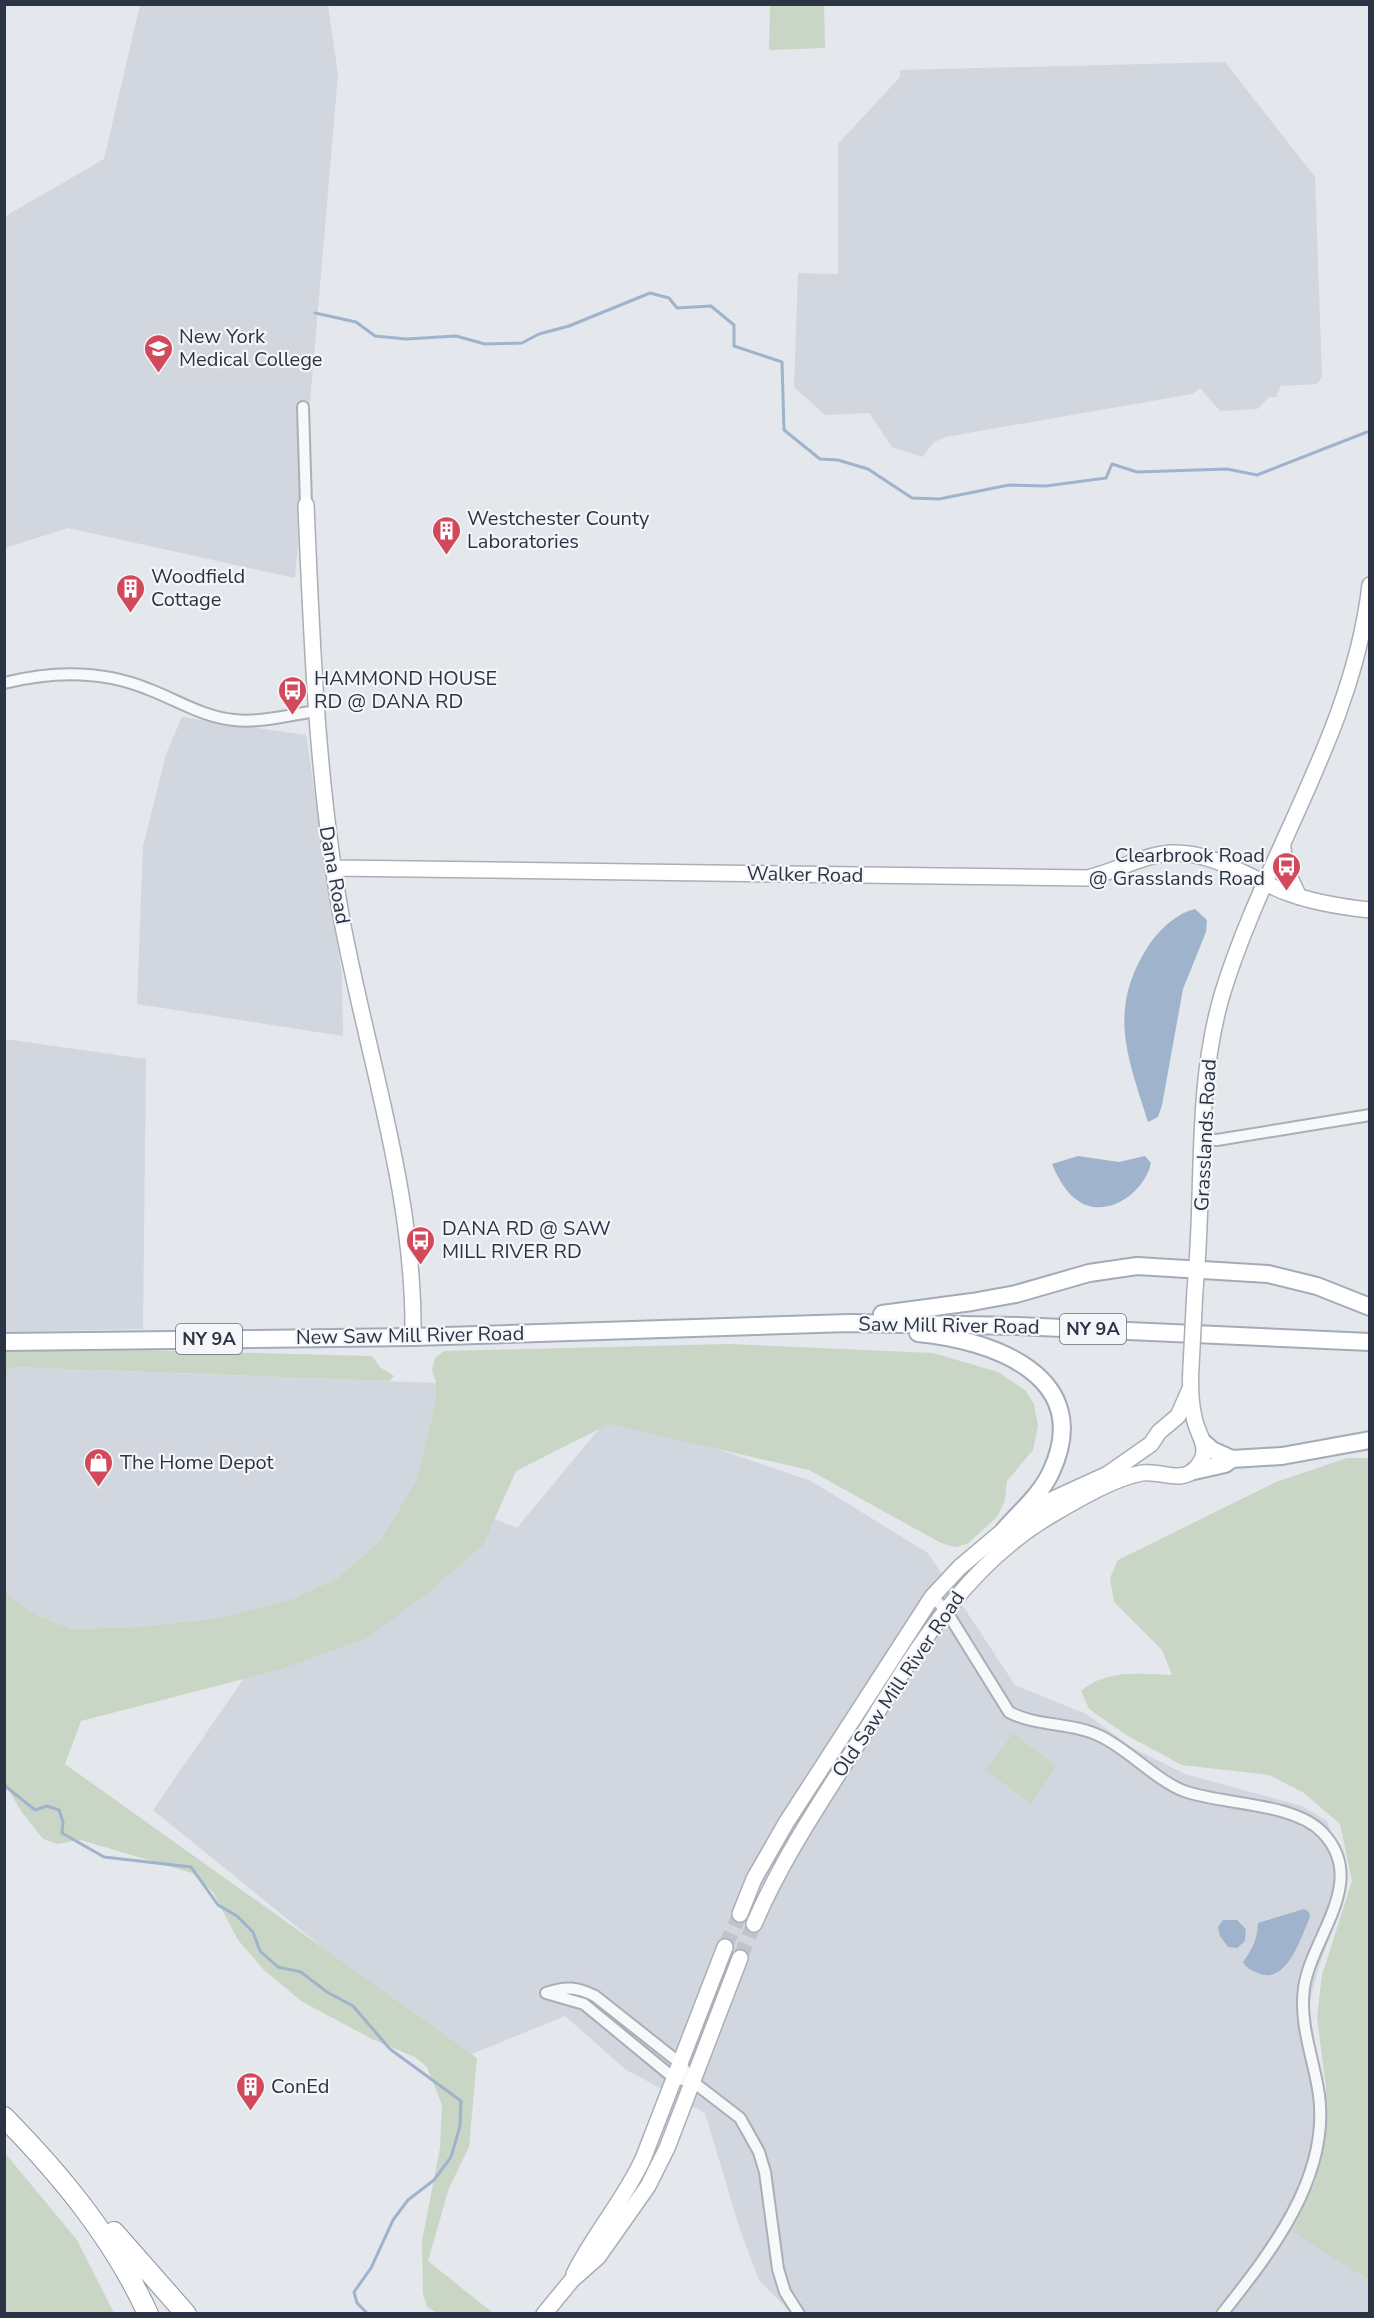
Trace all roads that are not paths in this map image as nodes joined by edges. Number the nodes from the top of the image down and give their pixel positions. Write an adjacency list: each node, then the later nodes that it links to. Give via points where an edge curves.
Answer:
1 (303, 406): 2 (street, Dana Road)
2 (306, 505): 5 (street, Dana Road)
3 (1370, 585): 6 (street, Grasslands Road, via 1358,651 1342,704)
4 (4, 683): 5 (street, via 59,674 98,676 146,688 196,710 236,720)
5 (316, 711): 7 (street, Dana Road, via 324,807)
6 (1283, 845): 8 (street, Grasslands Road); 9 (street, via 1285,867)
7 (335, 868): 8 (street, Walker Road, via 1087,878 1171,853 1213,860); 16 (street, Dana Road, via 343,925 405,1223)
8 (1264, 883): 9 (street, Walker Road); 12 (street, Grasslands Road, via 1213,1027 1203,1095)
9 (1299, 897): 10 (street, Walker Road)
10 (1370, 910)
11 (1370, 1115): 12 (street, via 1217,1140)
12 (1202, 1139): 13 (street, Grasslands Road)
13 (1197, 1270): 14 (main road, via 1268,1274); 15 (main road, via 1113,1268 972,1302); 19 (street, Grasslands Road, bridge)
14 (1370, 1306)
15 (816, 1323): 16 (main road, New Saw Mill River Road / NY 9A); 18 (main road, Saw Mill River Road / NY 9A, via 1006,1325); 27 (main road, via 974,1342 1018,1361 1037,1375 1060,1410 1058,1452 1051,1473 1037,1494)
16 (413, 1337): 17 (main road, New Saw Mill River Road / NY 9A)
17 (4, 1342)
18 (1370, 1342)
19 (1190, 1390): 20 (street, Old Saw Mill River Road, via 1178,1416); 21 (street)
20 (1169, 1425): 21 (street, via 1180,1424); 23 (street, Old Saw Mill River Road)
21 (1201, 1436): 24 (main road, via 1212,1450); 25 (street, via 1203,1458)
22 (1370, 1440): 24 (main road, via 1293,1454)
23 (1151, 1444): 26 (street, via 1151,1458); 27 (street, Old Saw Mill River Road, via 1108,1474 1051,1500)
24 (1232, 1459): 25 (main road)
25 (1194, 1471): 26 (street, Old Saw Mill River Road, via 1181,1477)
26 (1161, 1473): 29 (street, Old Saw Mill River Road, via 1127,1477 1046,1518 994,1558)
27 (1005, 1529): 28 (street, Old Saw Mill River Road)
28 (932, 1597): 29 (street); 30 (street, Old Saw Mill River Road, via 786,1823 754,1879)
29 (945, 1609): 31 (street, Old Saw Mill River Road, via 802,1828); 46 (street, via 1008,1713 1097,1735 1181,1790 1294,1816 1321,1831 1340,1864 1336,1906 1313,1958 1302,2005 1319,2096 1316,2154 1306,2186 1286,2223)
30 (740, 1914)
31 (754, 1924)
32 (725, 1947): 34 (street)
33 (740, 1958): 36 (street)
34 (681, 2064): 35 (street); 35 (street, via 595,1996 579,1988 563,1987 546,1994 584,2004); 36 (street)
35 (675, 2079): 36 (street); 40 (street, via 630,2186 586,2249)
36 (692, 2081): 40 (street, via 667,2148 643,2194 598,2257); 45 (street, via 740,2118 759,2152 778,2269 785,2292)
37 (4, 2116): 39 (highway)
38 (4, 2133): 41 (highway, via 85,2229)
39 (28, 2140): 42 (highway, via 93,2220); 43 (highway, via 75,2185)
40 (572, 2280): 44 (street)
41 (135, 2313)
42 (148, 2313)
43 (186, 2313)
44 (544, 2313)
45 (799, 2313)
46 (1222, 2313)

